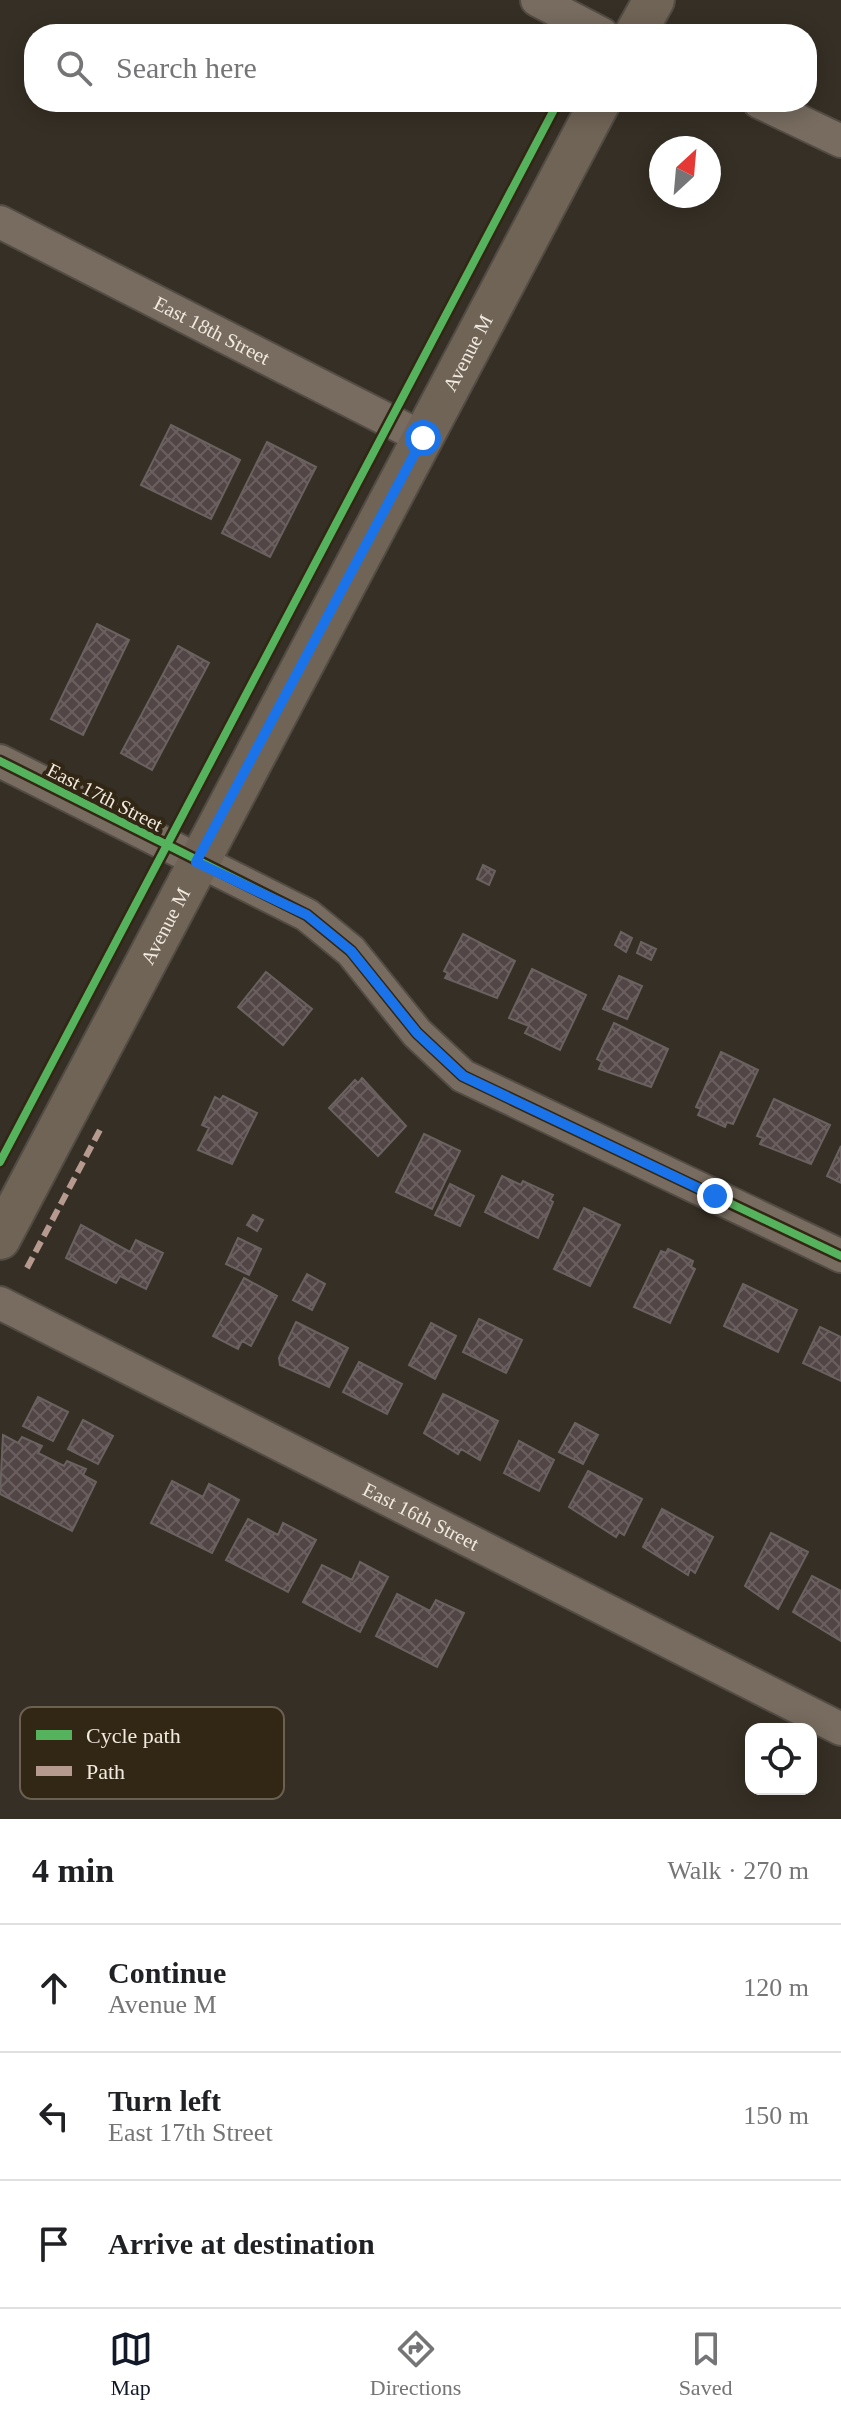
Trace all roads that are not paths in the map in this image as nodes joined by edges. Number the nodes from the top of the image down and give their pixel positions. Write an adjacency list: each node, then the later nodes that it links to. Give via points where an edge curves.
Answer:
1 (537, 0): 3 (street)
2 (654, 0): 4 (main road)
3 (583, 24)
4 (641, 24)
5 (595, 112): 9 (main road, Avenue M)
6 (780, 112): 7 (street)
7 (841, 141)
8 (0, 222): 9 (street, East 18th Street)
9 (423, 438): 11 (main road, Avenue M)
10 (0, 761): 11 (street, East 17th Street)
11 (196, 862): 12 (main road, Avenue M); 13 (street, East 17th Street, via 307,915 351,951 417,1033 463,1076)
12 (0, 1239)
13 (841, 1256)
14 (0, 1303): 15 (street, East 16th Street)
15 (841, 1729)

